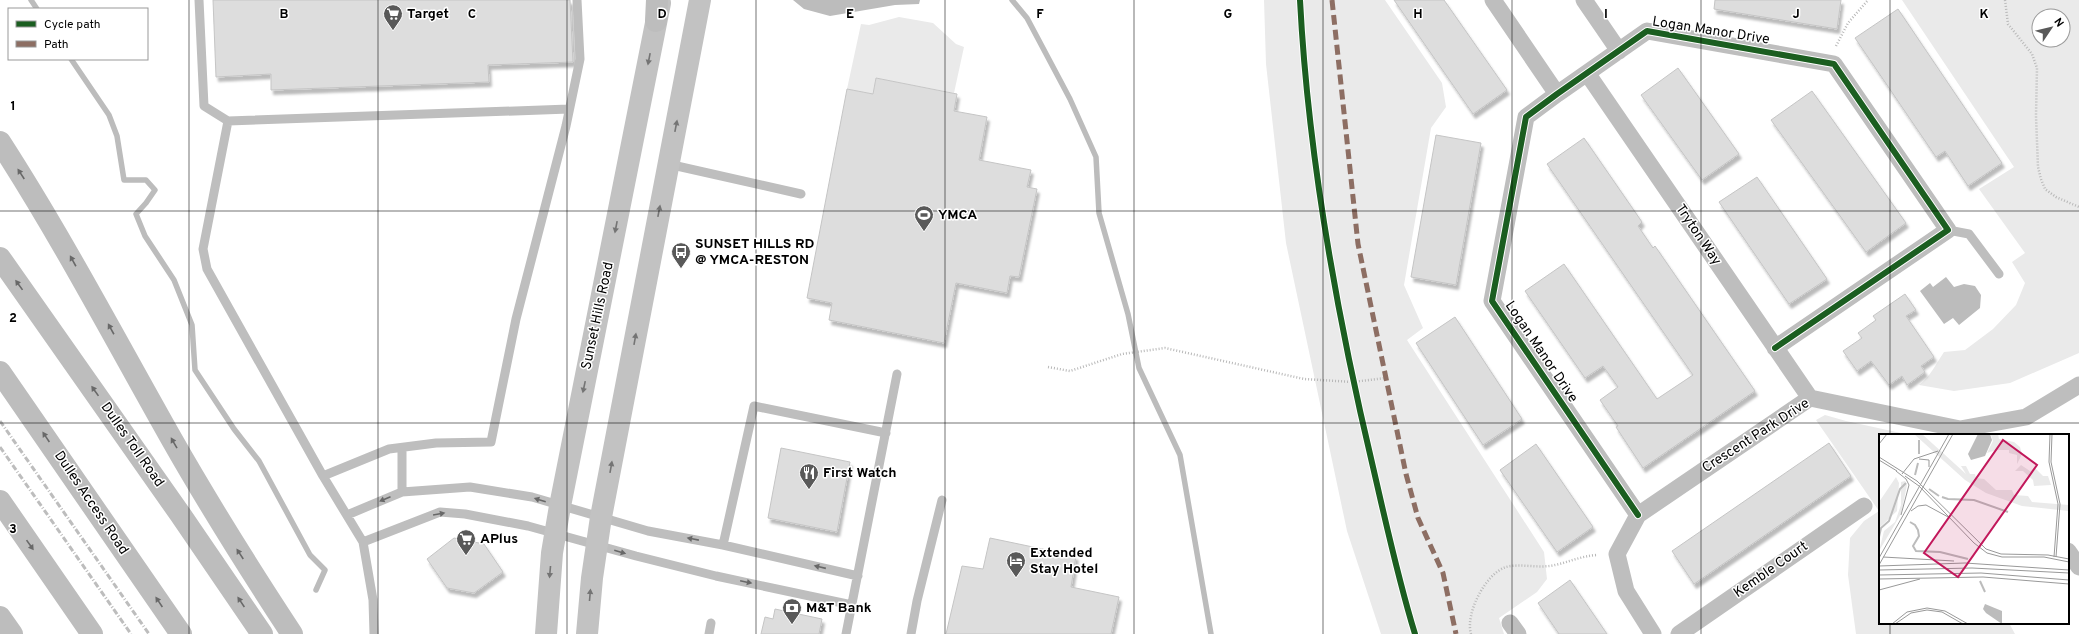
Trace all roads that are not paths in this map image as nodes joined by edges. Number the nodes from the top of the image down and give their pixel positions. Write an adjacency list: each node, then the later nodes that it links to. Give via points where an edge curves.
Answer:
1 (199, 0): 12 (lane, via 204,106)
2 (577, 0): 11 (lane, via 580,59)
3 (661, 0): 7 (main road, Sunset Hills Road)
4 (700, 0): 14 (main road, one-way to 4)
5 (1493, 0): 10 (street)
6 (1584, 0): 8 (street)
7 (656, 11): 31 (main road, Sunset Hills Road, one-way to 31)
8 (1619, 51): 9 (street, Logan Manor Drive); 16 (street, Logan Manor Drive, via 1647,31 1834,64)
9 (1587, 73): 10 (street, Logan Manor Drive); 19 (street, Tryton Way)
10 (1557, 94): 34 (street, Logan Manor Drive, via 1526,118 1492,301)
11 (569, 109): 12 (lane); 26 (lane, via 516,319 491,442 436,443)
12 (228, 121): 27 (lane, via 202,248 207,269)
13 (0, 142): 50 (highway, one-way to 13, via 210,506 69,254)
14 (668, 164): 15 (lane); 35 (main road, one-way to 14)
15 (801, 194)
16 (1948, 230): 18 (lane, via 1969,234); 19 (street)
17 (0, 258): 49 (highway, Dulles Toll Road, one-way to 17, via 168,495)
18 (1999, 274)
19 (1775, 348): 23 (street, Tryton Way)
20 (0, 372): 48 (highway, Dulles Access Road, one-way to 20)
21 (897, 374): 25 (lane)
22 (2079, 385): 24 (street, Crescent Park Drive, via 2026,417)
23 (1810, 398): 24 (street, Crescent Park Drive); 34 (street, Crescent Park Drive)
24 (1960, 432)
25 (886, 433): 39 (lane, via 754,406); 42 (lane)
26 (402, 448): 27 (lane, via 390,450); 28 (lane)
27 (324, 476): 33 (lane)
28 (402, 492): 31 (lane, one-way to 28, via 532,497 470,487); 33 (lane, one-way to 33)
29 (942, 500): 56 (lane)
30 (0, 501): 47 (highway, one-way to 47)
31 (560, 506): 35 (lane); 36 (main road, Sunset Hills Road)
32 (1864, 506): 58 (street, Kemble Court)
33 (347, 515): 37 (lane)
34 (1638, 515): 57 (street, Crescent Park Drive, via 1618,554 1626,591)
35 (601, 517): 38 (main road); 39 (lane, one-way to 35, via 648,531)
36 (555, 533): 37 (lane, one-way to 36, via 440,512 479,517); 38 (lane); 52 (main road, Sunset Hills Road, one-way to 52)
37 (363, 542): 51 (lane, via 373,600)
38 (597, 545): 43 (lane, one-way to 43, via 708,574); 53 (main road, one-way to 38)
39 (723, 545): 42 (lane, one-way to 39)
40 (2069, 552): 41 (street)
41 (2079, 567)
42 (858, 576): 43 (lane)
43 (852, 605): 55 (lane)
44 (0, 617): 46 (highway)
45 (711, 622): 54 (lane)
46 (12, 634)
47 (92, 634)
48 (181, 634)
49 (262, 634)
50 (292, 634)
51 (374, 634)
52 (546, 634)
53 (587, 634)
54 (709, 634)
55 (846, 634)
56 (911, 634)
57 (1653, 634)
58 (1679, 634)

